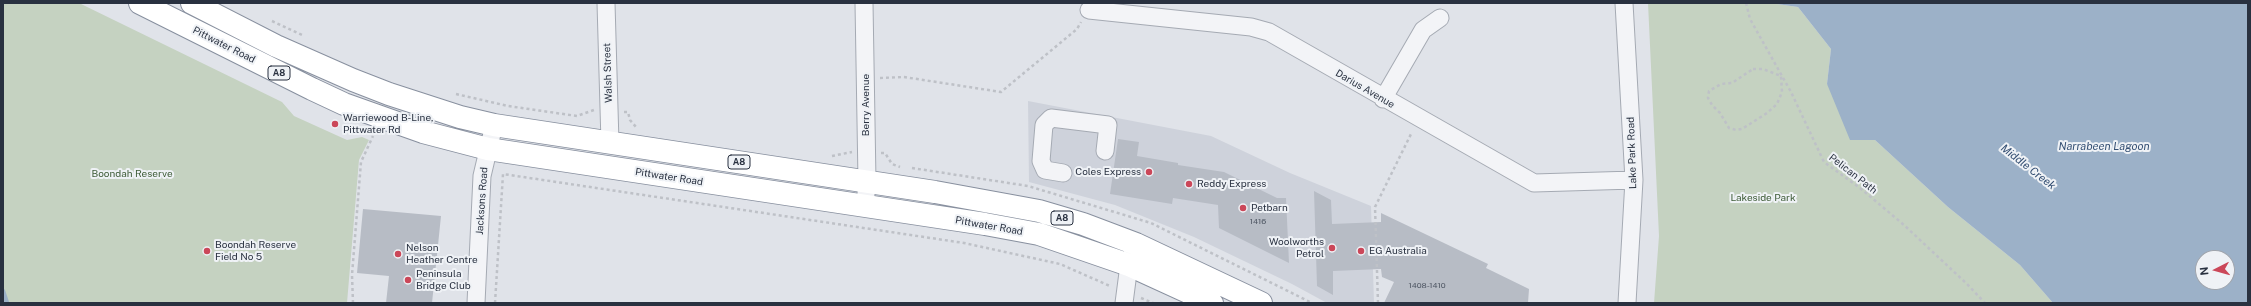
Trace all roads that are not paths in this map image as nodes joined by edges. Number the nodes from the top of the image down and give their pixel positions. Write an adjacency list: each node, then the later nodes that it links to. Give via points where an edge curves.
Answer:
1 (140, 3): 11 (highway, Pittwater Road / A8, via 344,104 423,132)
2 (192, 3): 9 (highway, A8, via 276,46 353,80 453,115)
3 (606, 3): 10 (street, Walsh Street)
4 (864, 3): 15 (street, Berry Avenue)
5 (1624, 3): 14 (street, Lake Park Road)
6 (1089, 10): 8 (street, Darius Avenue, via 1251,27 1269,32)
7 (1440, 18): 8 (street, via 1423,30)
8 (1383, 99): 14 (street, Darius Avenue, via 1534,183)
9 (494, 125): 10 (highway, A8); 11 (street, Jacksons Road)
10 (610, 143): 15 (highway, A8)
11 (488, 149): 16 (highway, Pittwater Road / A8); 20 (street, Jacksons Road, via 482,176)
12 (1105, 151): 13 (street, via 1108,125 1051,118 1044,125 1041,161 1045,170)
13 (1063, 173)
14 (1634, 180): 23 (street, Lake Park Road)
15 (867, 181): 16 (street, Berry Avenue); 17 (highway, A8, via 1039,211)
16 (865, 207): 18 (highway, Pittwater Road / A8, via 1039,234)
17 (1136, 244): 18 (street); 22 (highway, A8)
18 (1128, 264): 19 (street); 21 (highway, Pittwater Road / A8)
19 (1124, 297)
20 (476, 303)
21 (1212, 303)
22 (1261, 303)
23 (1627, 303)

